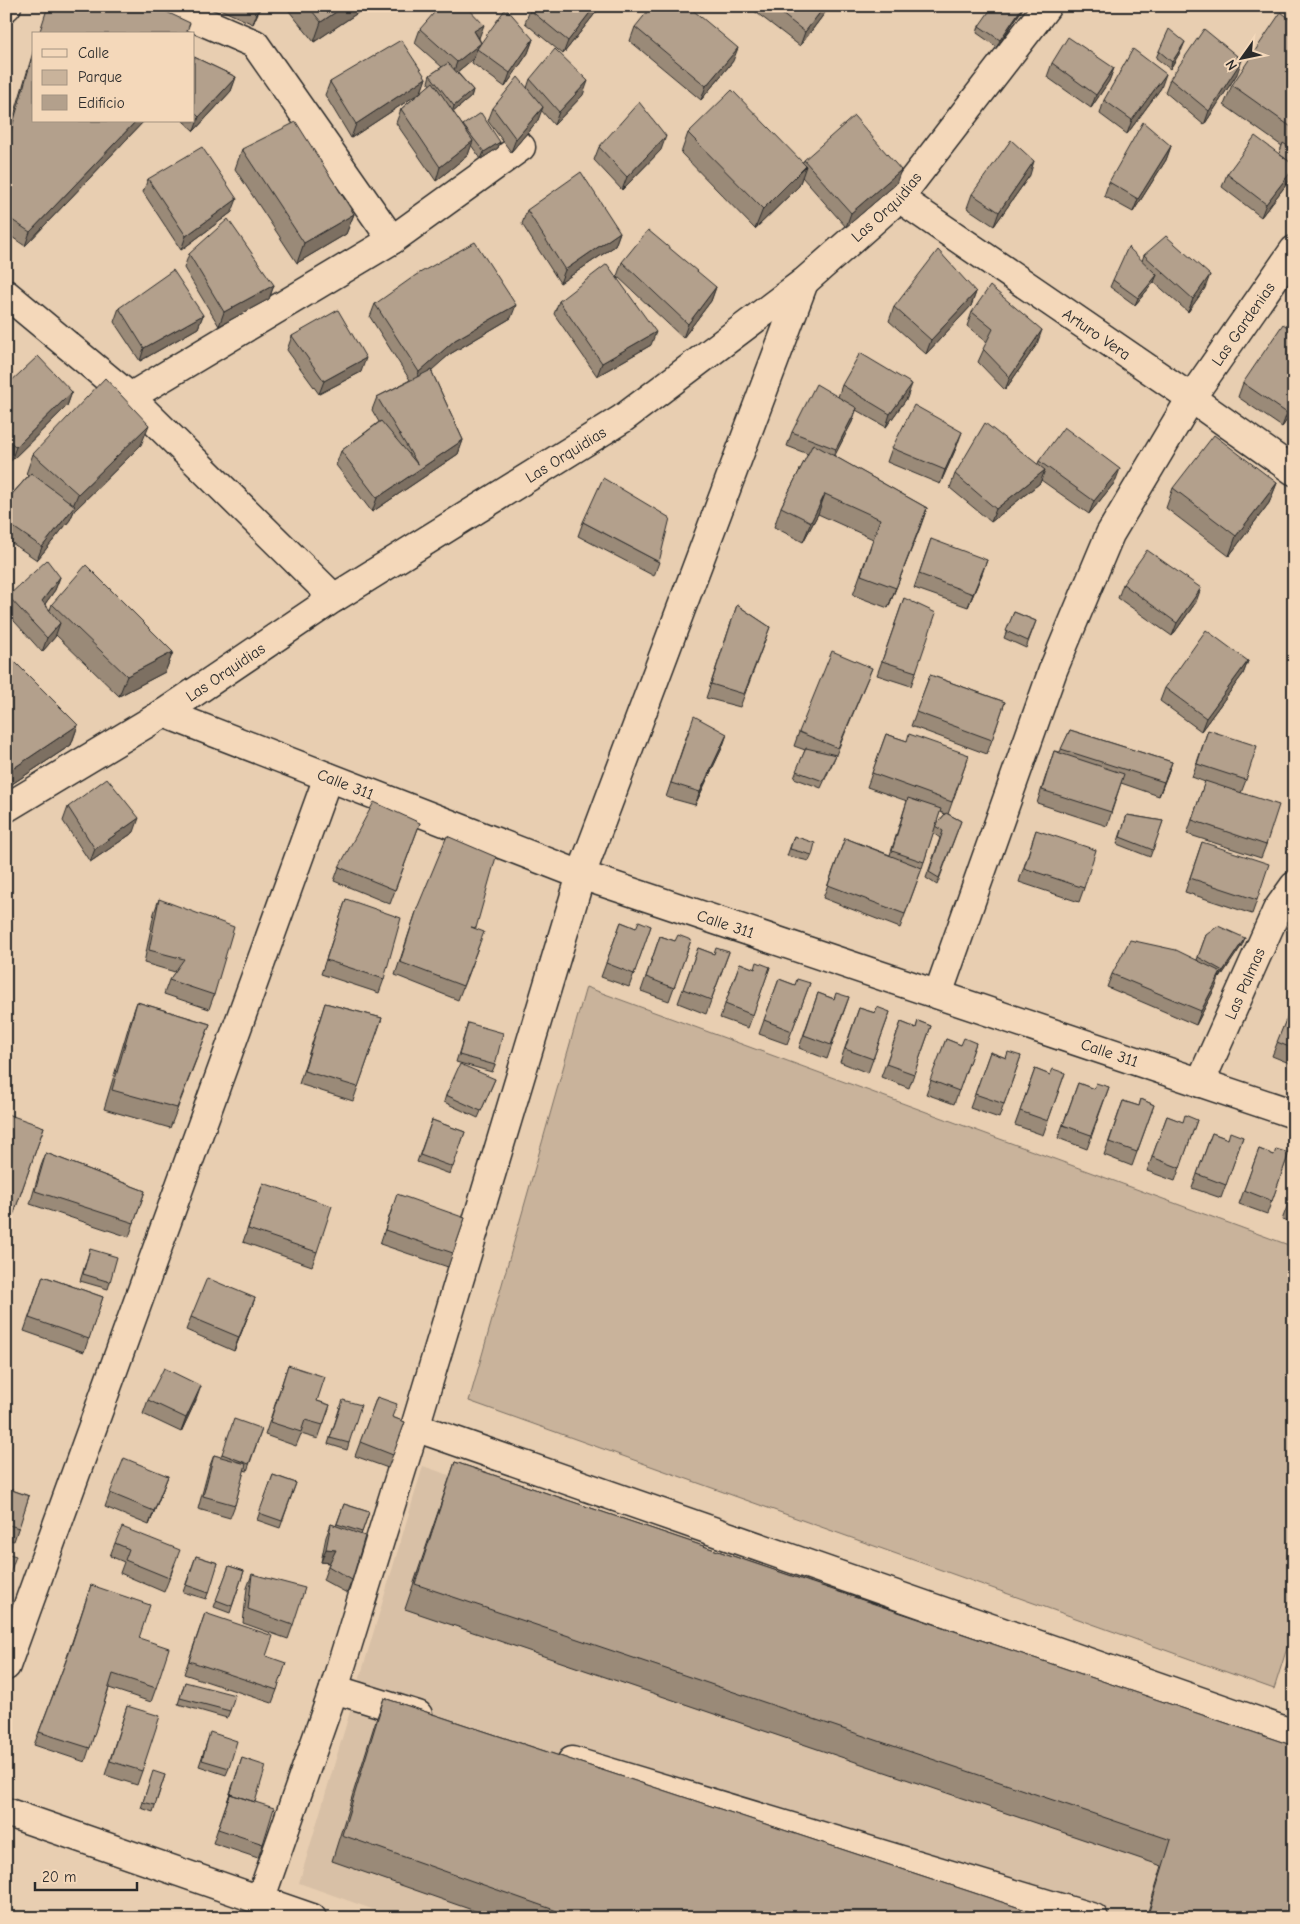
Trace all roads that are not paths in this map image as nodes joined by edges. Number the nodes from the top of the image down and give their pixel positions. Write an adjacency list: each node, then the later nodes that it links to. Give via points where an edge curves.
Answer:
1 (167, 6): 5 (street, via 255,44)
2 (1047, 6): 4 (street, Las Orquidias)
3 (521, 147): 5 (street)
4 (899, 198): 7 (street, Las Orquidias); 10 (street, Arturo Vera)
5 (392, 240): 9 (street)
6 (1294, 250): 10 (street, Las Gardenias)
7 (804, 282): 12 (street, Las Orquidias, via 622,420); 16 (street)
8 (6, 294): 9 (street)
9 (130, 397): 12 (street)
10 (1191, 398): 11 (street, Arturo Vera); 18 (street, Las Gardenias, via 1106,543 1053,670)
11 (1294, 471)
12 (334, 598): 13 (street, Las Orquidias)
13 (164, 713): 14 (street, Calle 311); 15 (street, Las Orquidias)
14 (328, 778): 16 (street, Calle 311); 22 (street)
15 (6, 808)
16 (581, 875): 18 (street, Calle 311); 21 (street)
17 (1294, 886): 19 (street, Las Palmas, via 1277,910)
18 (938, 994): 19 (street, Calle 311)
19 (1200, 1084): 20 (street, Calle 311)
20 (1294, 1114)
21 (415, 1427): 23 (street); 25 (street)
22 (6, 1666)
23 (334, 1689): 24 (street); 28 (street)
24 (438, 1721)
25 (1294, 1734)
26 (552, 1755): 30 (street)
27 (6, 1812): 28 (street)
28 (260, 1900): 29 (street)
29 (312, 1918)
30 (1094, 1918)

